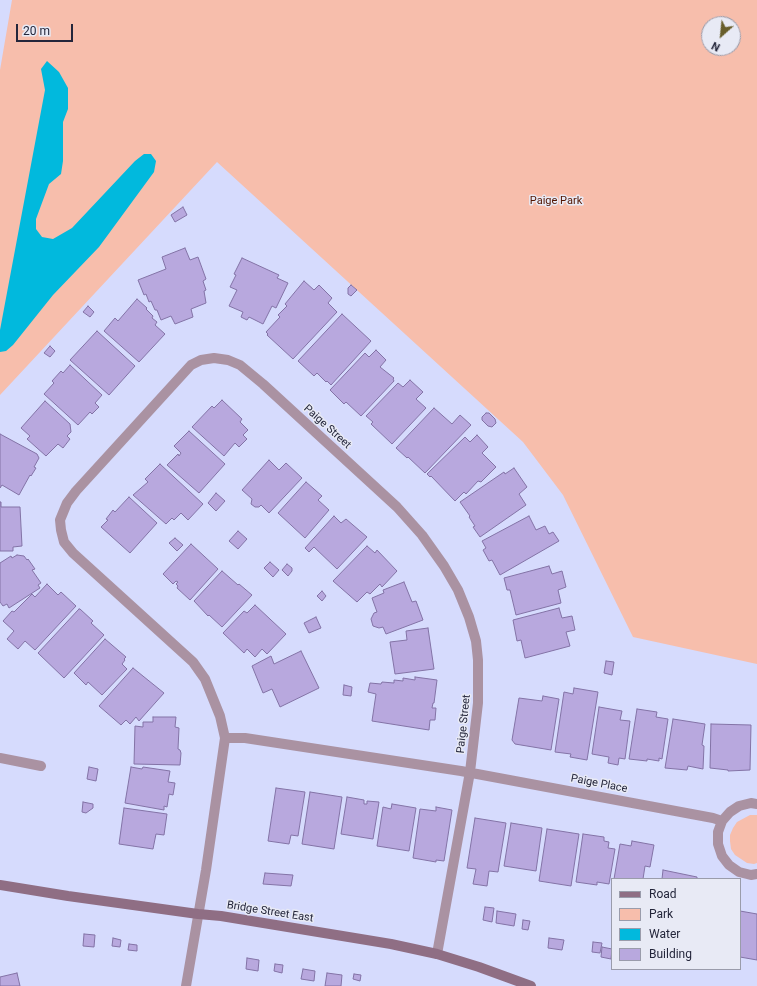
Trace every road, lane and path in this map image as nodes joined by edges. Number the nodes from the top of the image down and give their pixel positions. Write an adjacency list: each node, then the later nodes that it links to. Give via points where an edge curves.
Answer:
1 (225, 738): 4 (street, via 245,738); 4 (street, Paige Street, via 213,697 193,662 73,553 64,542 60,520 76,490 179,377 191,365 214,358 240,365 263,384 397,507 422,535 444,566 458,590 476,641 478,703); 9 (street, Paige Street)
2 (0, 758): 3 (street)
3 (41, 766)
4 (470, 772): 6 (street, Paige Place); 10 (street, Paige Street)
5 (757, 804): 6 (street, via 739,806)
6 (722, 821): 7 (street, via 718,832 722,856 739,872)
7 (757, 874)
8 (0, 885): 9 (main road, Bridge Street East)
9 (198, 914): 10 (main road, Bridge Street East, via 390,944); 11 (street, Paige Street)
10 (437, 954): 12 (main road, Bridge Street East)
11 (186, 986)
12 (530, 986)

